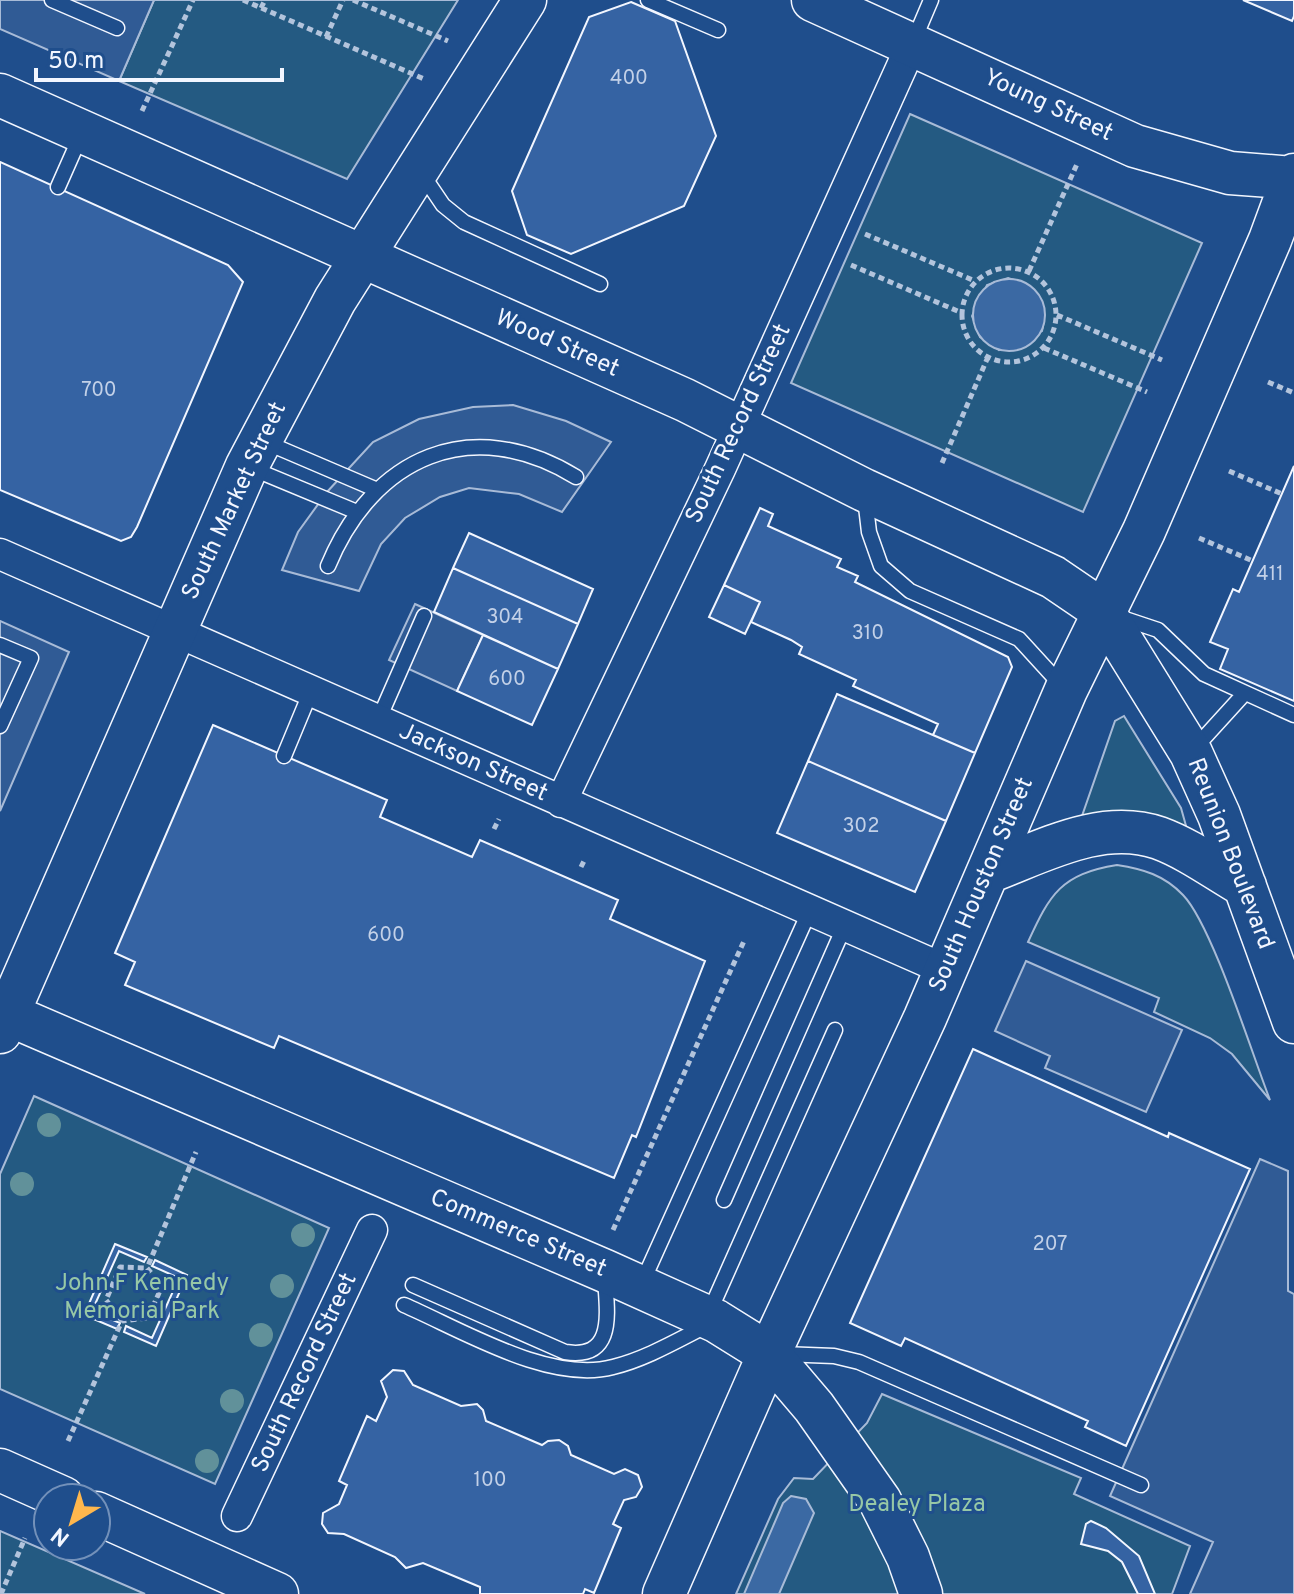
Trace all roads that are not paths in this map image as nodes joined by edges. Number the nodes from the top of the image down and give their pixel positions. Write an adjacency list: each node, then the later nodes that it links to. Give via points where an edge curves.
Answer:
1 (52, 0): 6 (lane)
2 (525, 0): 11 (main road, South Market Street)
3 (648, 0): 7 (lane)
4 (813, 0): 8 (main road, Young Street)
5 (931, 0): 8 (lane)
6 (117, 28)
7 (718, 30)
8 (912, 44): 12 (main road, Young Street, via 1135,146 1230,173); 16 (street, South Record Street)
9 (0, 95): 10 (main road, Wood Street)
10 (82, 131): 13 (lane); 14 (main road, Wood Street)
11 (418, 168): 14 (main road, South Market Street); 15 (lane, via 454,216)
12 (1294, 177): 24 (main road, South Houston Street, via 1157,503)
13 (58, 187)
14 (362, 257): 16 (main road, Wood Street); 17 (main road, South Market Street)
15 (600, 284)
16 (737, 427): 20 (main road, Wood Street); 36 (street, South Record Street)
17 (254, 453): 19 (lane); 21 (lane); 26 (main road, South Market Street)
18 (576, 477): 19 (lane, via 524,452 465,448 400,471)
19 (375, 489): 21 (lane)
20 (864, 490): 24 (main road, Wood Street, via 1053,577); 28 (lane, via 869,532 881,566 910,591 1019,639)
21 (357, 512): 23 (lane)
22 (0, 554): 26 (street, Jackson Street)
23 (328, 566)
24 (1103, 611): 28 (main road, South Houston Street); 30 (lane, via 1158,630 1204,674); 34 (main road, Reunion Boulevard)
25 (424, 616): 32 (lane)
26 (174, 631): 29 (street, Jackson Street); 42 (main road, South Market Street)
27 (0, 645): 33 (lane, via 31,658)
28 (1066, 690): 37 (main road, South Houston Street)
29 (311, 691): 32 (street, Jackson Street); 35 (lane)
30 (1244, 694): 31 (lane); 34 (lane)
31 (1294, 715)
32 (378, 721): 36 (street, Jackson Street)
33 (0, 726)
34 (1191, 753): 38 (main road, Reunion Boulevard)
35 (284, 756)
36 (561, 802): 39 (street, Jackson Street)
37 (988, 872): 38 (main road, via 1085,836 1119,830 1161,839); 41 (main road, South Houston Street)
38 (1245, 886): 43 (main road, Reunion Boulevard)
39 (810, 910): 40 (street, Jackson Street); 47 (lane)
40 (845, 925): 41 (street, Jackson Street); 45 (lane)
41 (946, 970): 51 (main road, South Houston Street)
42 (3, 1019): 47 (main road, Commerce Street)
43 (1294, 1022)
44 (835, 1030): 50 (lane)
45 (724, 1200)
46 (372, 1230): 55 (street, South Record Street)
47 (623, 1279): 48 (lane, via 605,1331 592,1351 579,1354); 50 (main road, Commerce Street)
48 (413, 1285)
49 (404, 1305): 50 (lane, via 526,1357 583,1372 652,1353)
50 (711, 1319): 51 (main road, Commerce Street)
51 (769, 1354): 54 (lane, via 859,1362); 58 (main road, South Houston Street); 59 (main road, Commerce Street, via 880,1501)
52 (0, 1470): 53 (main road)
53 (32, 1484)
54 (1141, 1485)
55 (237, 1516)
56 (112, 1520): 57 (main road)
57 (277, 1594)
58 (664, 1594)
59 (921, 1594)

